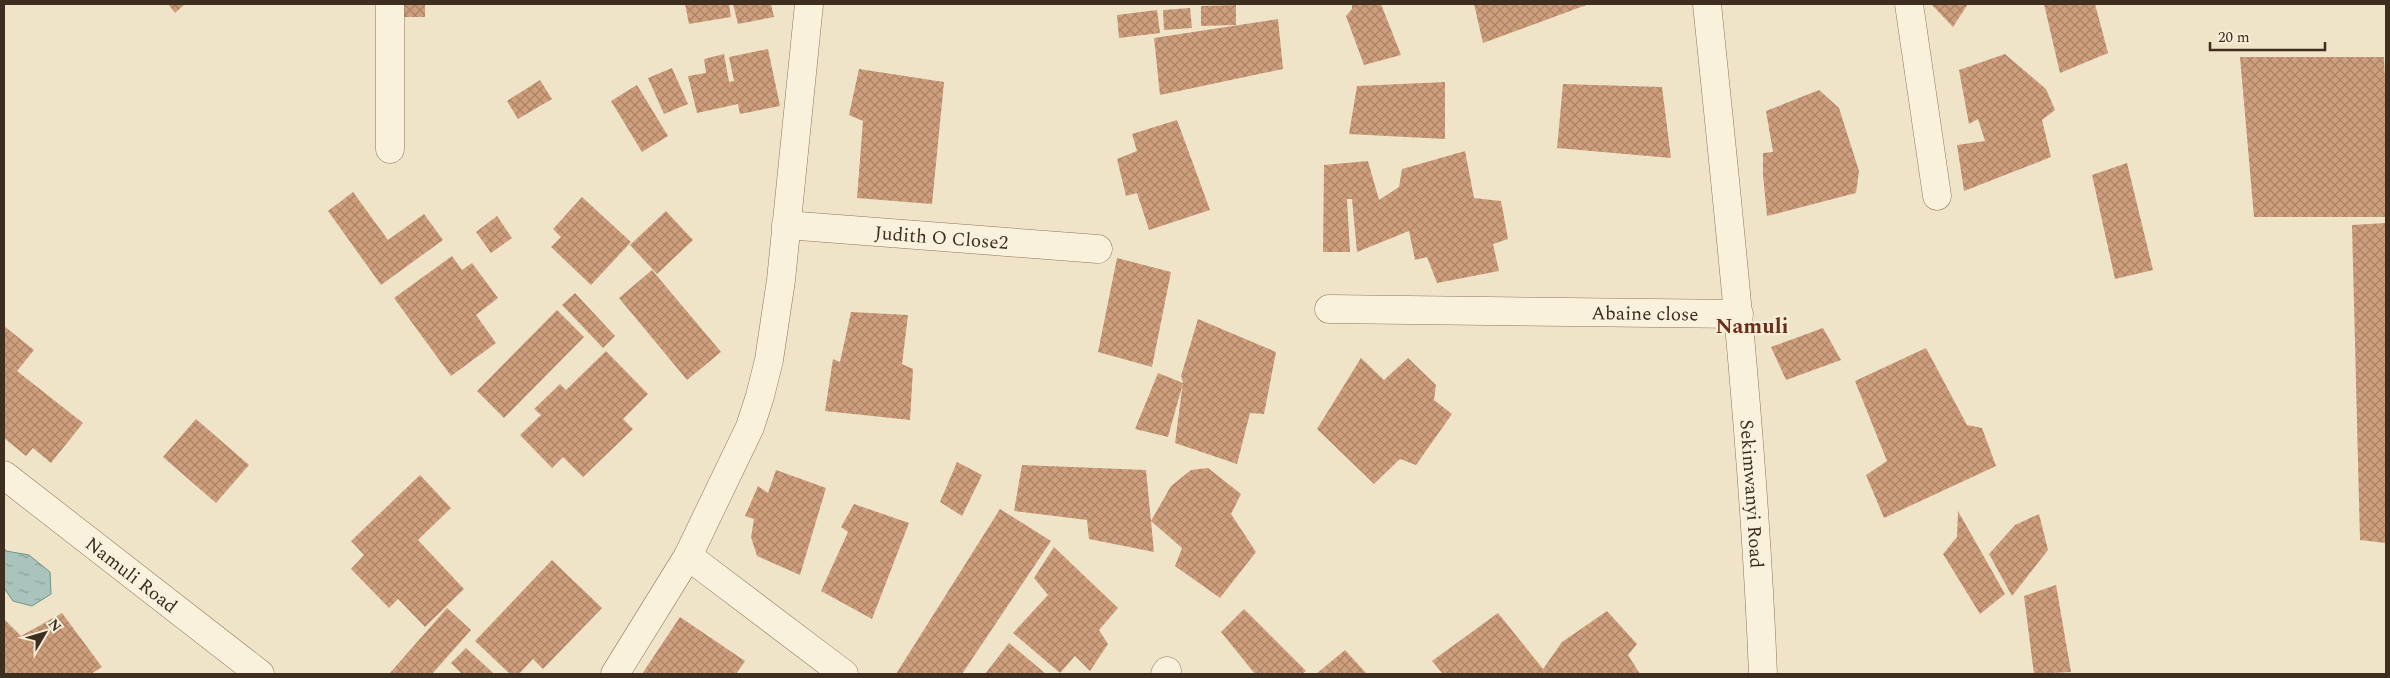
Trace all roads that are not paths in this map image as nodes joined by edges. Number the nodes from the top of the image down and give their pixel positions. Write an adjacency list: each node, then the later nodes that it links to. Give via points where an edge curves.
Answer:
1 (390, 4): 5 (street)
2 (809, 4): 7 (street)
3 (1707, 4): 10 (street)
4 (1910, 4): 6 (street)
5 (390, 149)
6 (1936, 196)
7 (786, 225): 8 (street, Judith O Close2); 12 (street, via 775,322 760,396 750,427)
8 (1098, 249)
9 (1329, 309): 10 (street, Abaine close)
10 (1739, 314): 16 (street, Sekimwanyi Road)
11 (4, 475): 13 (street, Namuli Road)
12 (688, 556): 14 (street); 15 (street)
13 (260, 674)
14 (615, 674)
15 (844, 674)
16 (1763, 674)

